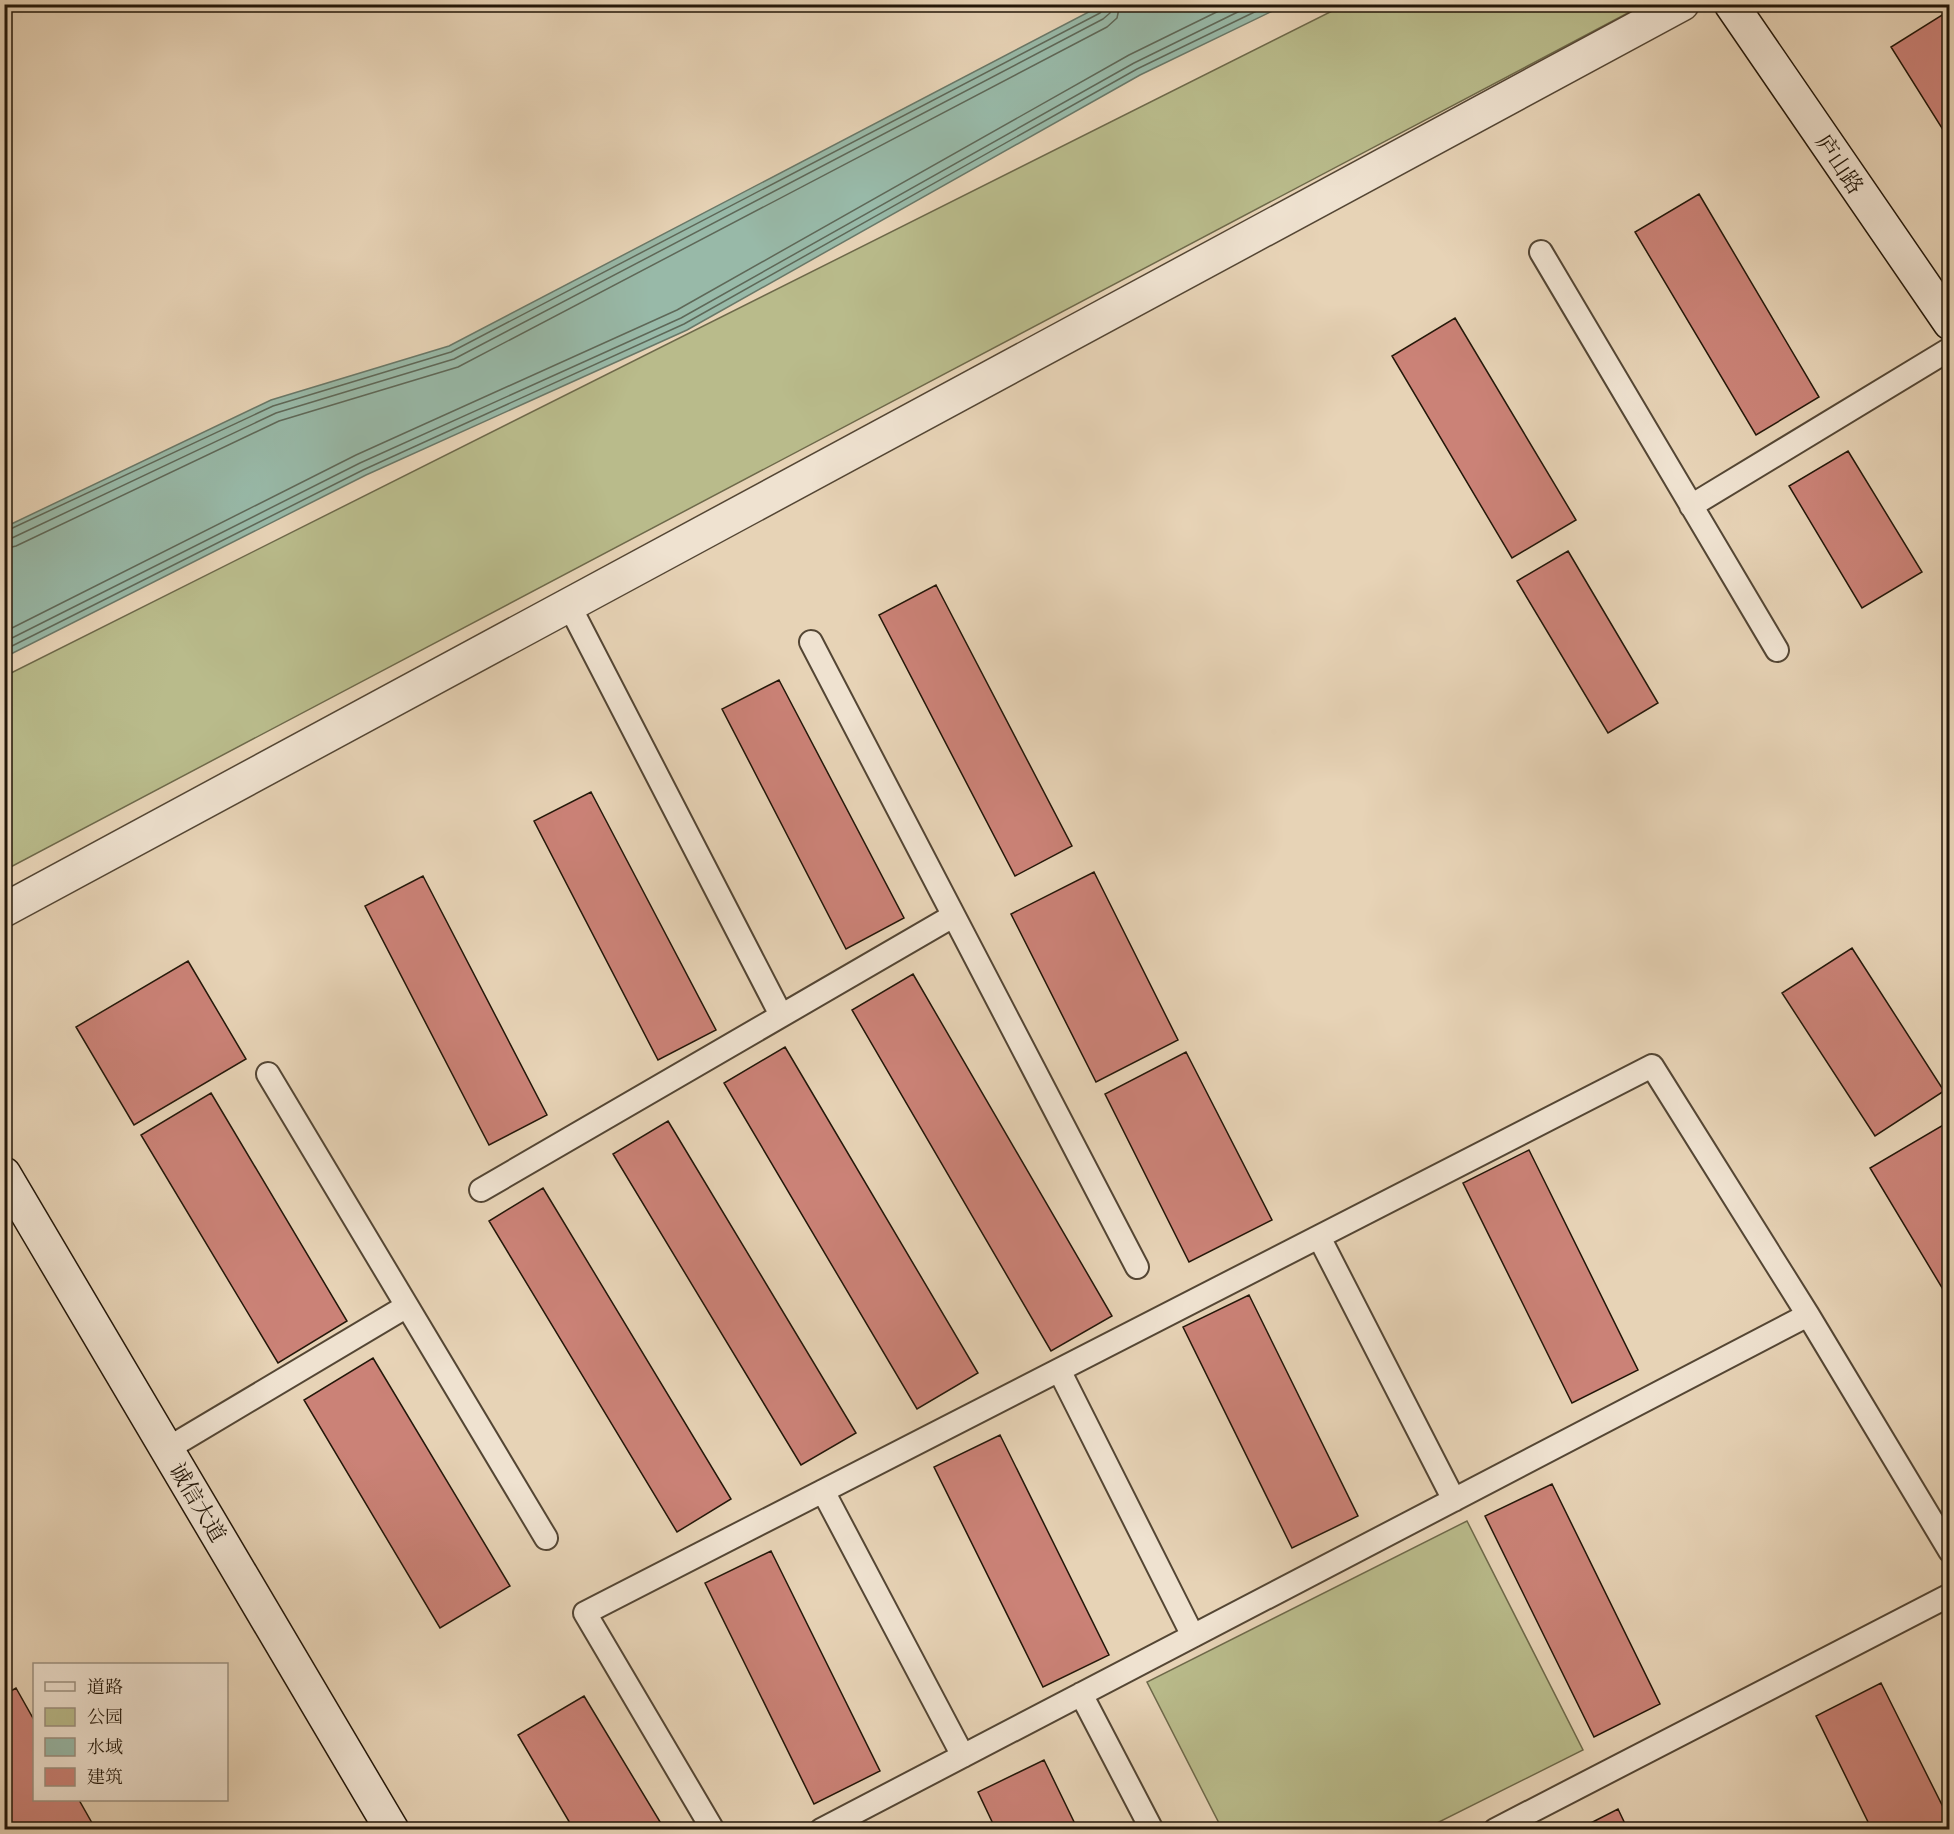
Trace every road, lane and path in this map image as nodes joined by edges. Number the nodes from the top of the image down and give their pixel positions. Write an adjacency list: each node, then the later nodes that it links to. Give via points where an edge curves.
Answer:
1 (1682, 4): 7 (street)
2 (1731, 4): 4 (street, 庐山路)
3 (1542, 252): 6 (lane)
4 (1950, 323)
5 (1950, 350): 6 (lane)
6 (1691, 506): 9 (lane)
7 (569, 605): 10 (street); 12 (lane)
8 (811, 642): 11 (lane)
9 (1777, 650)
10 (4, 910)
11 (953, 916): 12 (lane); 17 (lane)
12 (781, 1016): 15 (lane)
13 (268, 1074): 18 (lane)
14 (4, 1174): 21 (street, 诚信大道)
15 (482, 1190)
16 (1319, 1237): 19 (lane, via 1652,1066); 20 (lane); 23 (lane)
17 (1137, 1267)
18 (407, 1306): 21 (lane); 24 (lane)
19 (1808, 1315): 23 (lane); 25 (lane)
20 (1059, 1370): 22 (lane); 27 (lane)
21 (167, 1449): 30 (street, 诚信大道)
22 (824, 1491): 29 (lane); 31 (lane, via 585,1613)
23 (1454, 1500): 27 (lane)
24 (546, 1538)
25 (1950, 1551)
26 (1950, 1595): 34 (lane)
27 (1193, 1636): 28 (lane)
28 (1081, 1694): 29 (lane); 33 (lane)
29 (963, 1756): 32 (lane)
30 (392, 1830)
31 (713, 1830)
32 (822, 1830)
33 (1152, 1830)
34 (1495, 1830)

